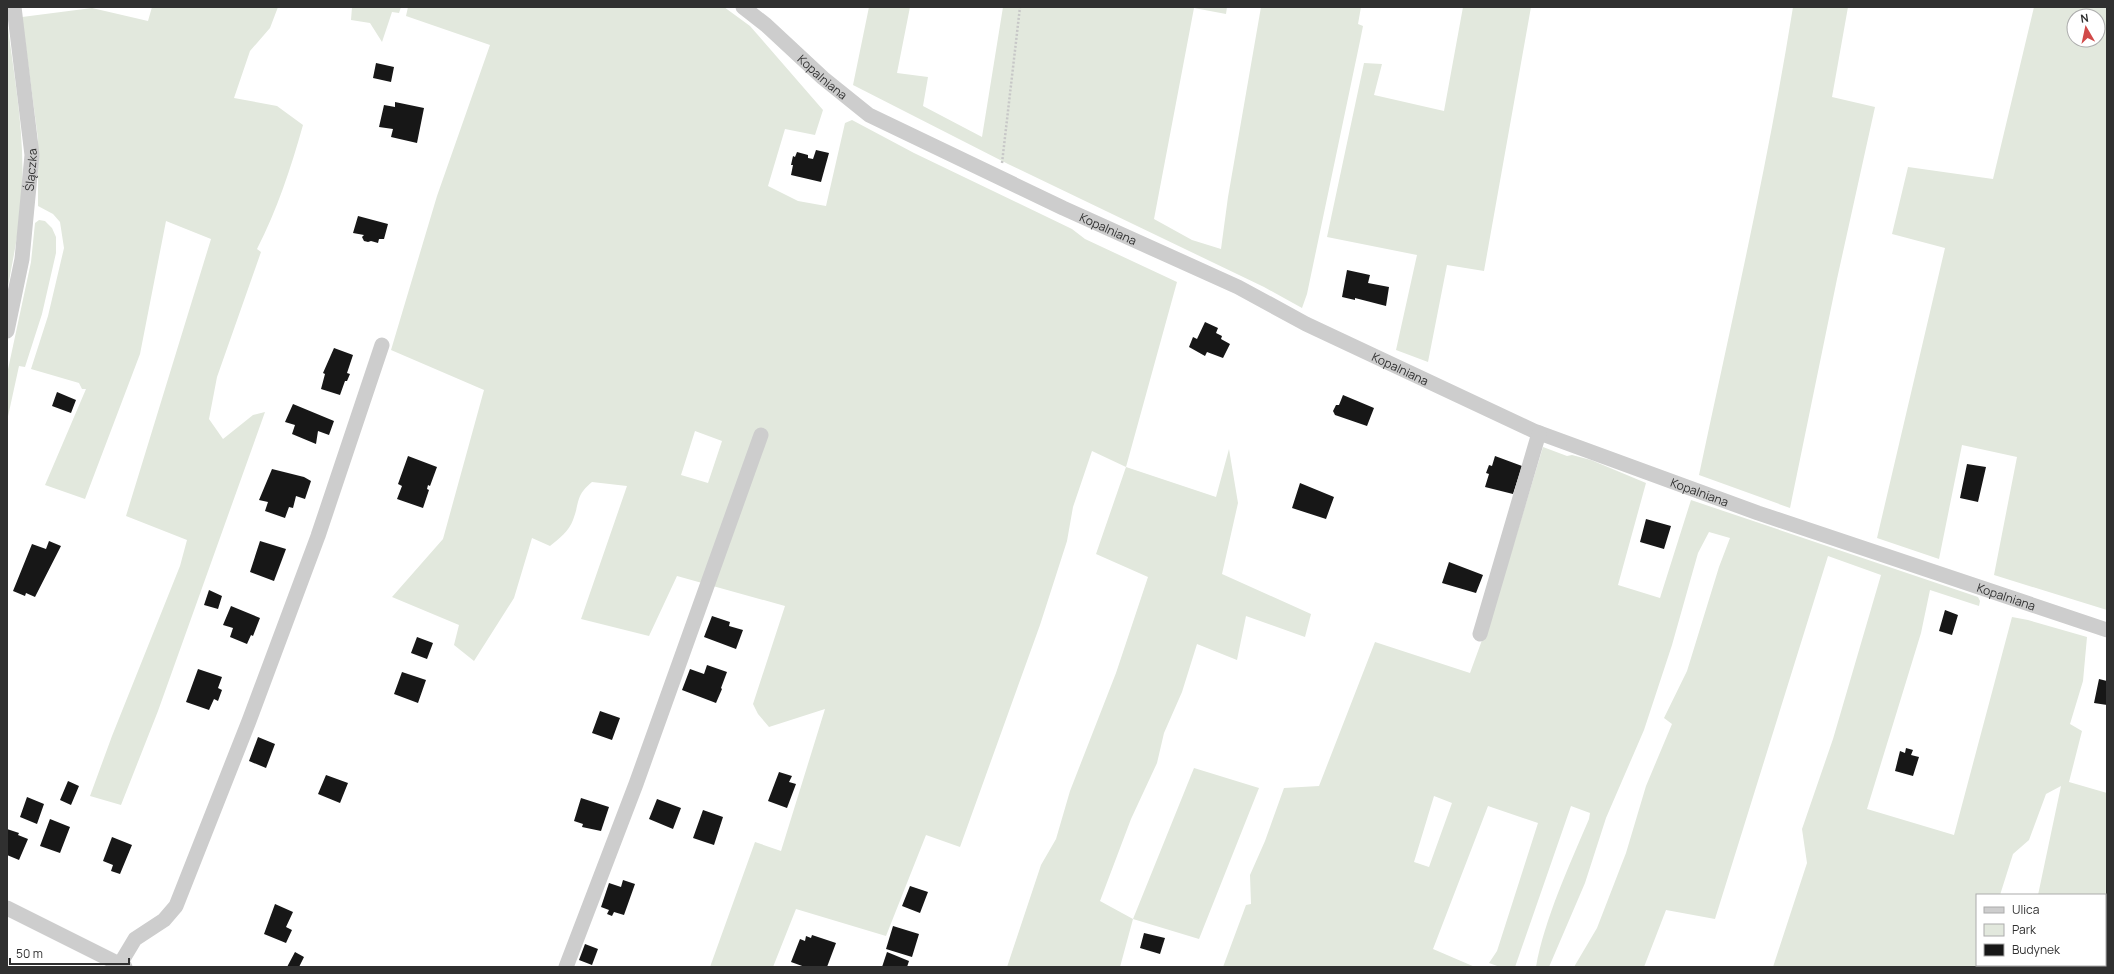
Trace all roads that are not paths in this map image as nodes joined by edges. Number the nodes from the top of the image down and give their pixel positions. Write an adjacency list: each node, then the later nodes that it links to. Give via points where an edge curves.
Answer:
1 (14, 7): 3 (street, Ślączka, via 32,155 22,260)
2 (743, 7): 5 (street, Kopalniana, via 869,115 1238,287 1306,324)
3 (7, 331)
4 (382, 345): 10 (street, via 312,551 176,906 164,920 135,939)
5 (1539, 433): 7 (street, Kopalniana, via 1758,513); 8 (street)
6 (761, 435): 11 (street, via 636,784)
7 (2107, 630)
8 (1480, 634)
9 (7, 908): 10 (street)
10 (123, 966)
11 (566, 967)

